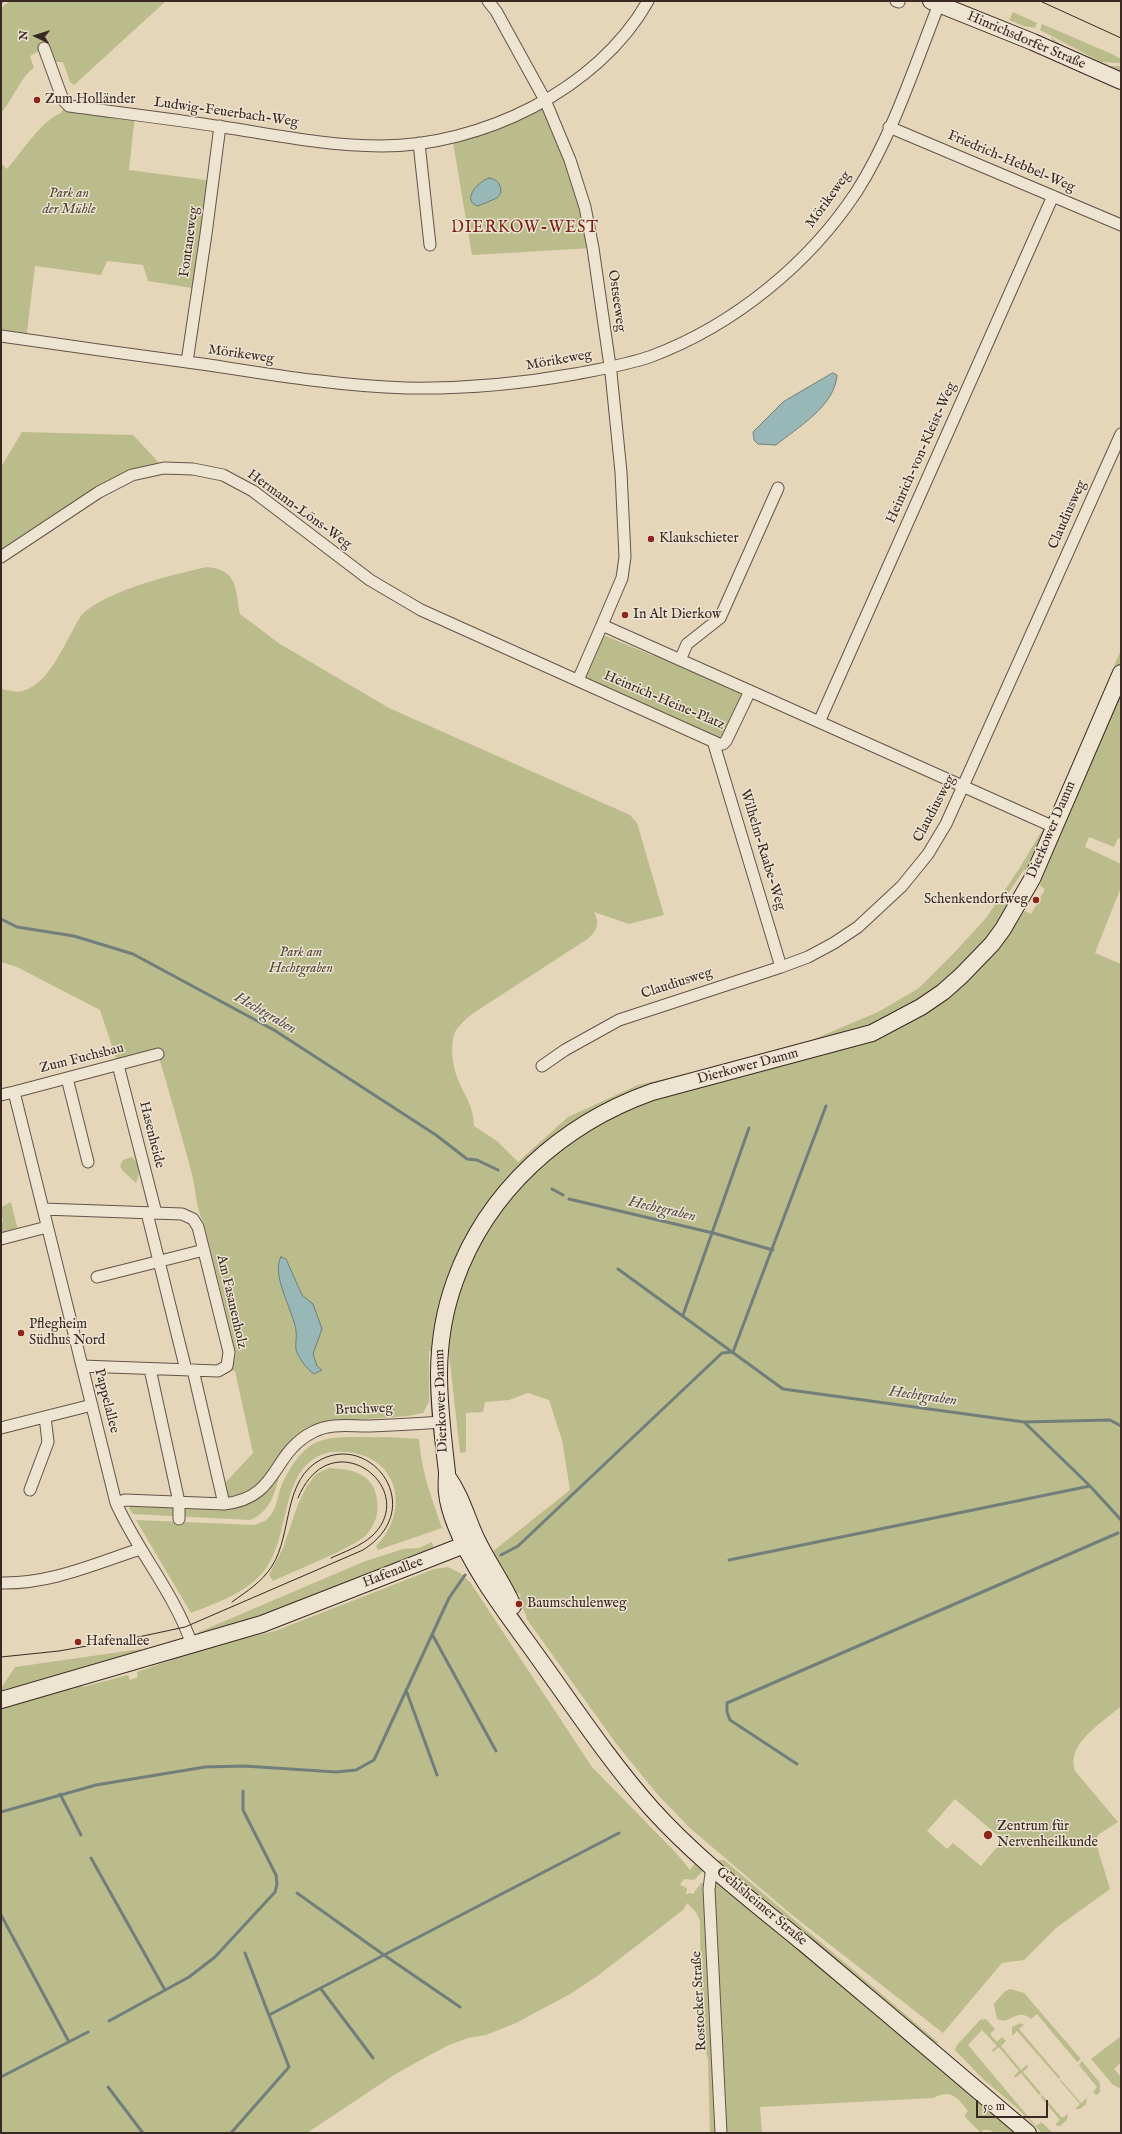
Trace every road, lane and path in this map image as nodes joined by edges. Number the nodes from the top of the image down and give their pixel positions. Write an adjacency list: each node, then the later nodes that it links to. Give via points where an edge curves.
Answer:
1 (488, 1): 6 (street, Ostseeweg)
2 (648, 1): 6 (street, Ludwig-Feuerbach-Weg, via 634,25 606,56 577,80)
3 (937, 2): 5 (street, Hinrichsdorfer Straße); 8 (street, Mörikeweg)
4 (44, 48): 7 (street, Ludwig-Feuerbach-Weg, via 63,100 69,106)
5 (1121, 81)
6 (545, 100): 9 (street, Ludwig-Feuerbach-Weg, via 487,126); 15 (street, Ostseeweg, via 570,160 585,207)
7 (220, 126): 9 (street, Ludwig-Feuerbach-Weg, via 348,145); 14 (street, Fontaneweg)
8 (889, 127): 10 (street, Friedrich-Hebbel-Weg); 15 (street, Mörikeweg, via 876,157 856,191 828,230 780,278 748,304 683,343)
9 (419, 143): 12 (street)
10 (1053, 196): 11 (street, Friedrich-Hebbel-Weg); 24 (street, Heinrich-von-Kleist-Weg)
11 (1121, 225)
12 (430, 245)
13 (1, 336): 14 (street, Mörikeweg)
14 (187, 362): 15 (street, Mörikeweg, via 307,380 408,388 505,385)
15 (610, 368): 19 (street, Ostseeweg, via 621,472 625,557 622,578)
16 (1121, 434): 26 (street, Claudiusweg)
17 (778, 488): 20 (street, via 720,618 687,644)
18 (1, 556): 22 (street, Hermann-Löns-Weg, via 99,492 132,475 164,468 193,469 223,475 252,491 344,561 399,598)
19 (602, 625): 20 (street); 22 (street)
20 (680, 660): 23 (street)
21 (1121, 673): 27 (street, Dierkower Damm)
22 (578, 680): 25 (street, Heinrich-Heine-Platz)
23 (750, 691): 24 (street); 25 (street, Heinrich-Heine-Platz, via 726,741 723,744)
24 (819, 722): 26 (street)
25 (713, 741): 28 (street, Wilhelm-Raabe-Weg)
26 (964, 786): 27 (street); 28 (street, Claudiusweg, via 928,854 902,886 858,926 834,943 808,957)
27 (1054, 827): 48 (street, Dierkower Damm, via 1030,883 992,944 956,980 921,1007 872,1033 652,1092 622,1103 580,1126 535,1162 505,1193 481,1225 456,1277 439,1346)
28 (781, 967): 31 (street, Claudiusweg, via 619,1020 564,1050)
29 (158, 1054): 30 (street, Zum Fuchsbau)
30 (118, 1065): 32 (street, Zum Fuchsbau); 37 (street, Hasenheide)
31 (542, 1066)
32 (66, 1078): 33 (street, Zum Fuchsbau); 35 (street)
33 (14, 1092): 34 (street); 36 (street, Pappelallee)
34 (1, 1095)
35 (88, 1162)
36 (43, 1209): 37 (street, Am Fasanenholz); 38 (street, Pappelallee)
37 (151, 1213): 40 (street, Am Fasanenholz, via 182,1214 193,1219 198,1227); 41 (street)
38 (47, 1227): 39 (street); 43 (street, Pappelallee)
39 (1, 1239)
40 (204, 1250): 41 (street, Am Fasanenholz); 45 (street, Am Fasanenholz, via 229,1358 227,1366 218,1372)
41 (159, 1262): 42 (street, Am Fasanenholz); 45 (street)
42 (97, 1277)
43 (82, 1366): 44 (street, Am Fasanenholz); 46 (street, Pappelallee)
44 (150, 1369): 45 (street, Am Fasanenholz); 51 (street)
45 (190, 1370): 53 (street)
46 (92, 1405): 47 (street); 52 (street, Pappelallee)
47 (45, 1417): 49 (street); 50 (street, via 48,1442)
48 (440, 1422): 53 (street, Bruchweg, via 335,1425 314,1431 295,1444 258,1493 247,1500); 55 (street, Dierkower Damm, via 447,1476 459,1492)
49 (1, 1428)
50 (30, 1490)
51 (179, 1502): 52 (street, Bruchweg, via 126,1500); 53 (street, Bruchweg); 54 (street)
52 (116, 1503): 56 (street, Pappelallee)
53 (224, 1504)
54 (179, 1519)
55 (470, 1542): 58 (street, Hafenallee, via 262,1624); 60 (street, Gehlsheimer Straße, via 508,1594 530,1646 638,1793)
56 (140, 1549): 57 (street, via 62,1576 29,1582); 58 (street, Pappelallee, via 183,1621)
57 (1, 1583)
58 (192, 1645): 59 (street, Hafenallee)
59 (1, 1700)
60 (712, 1873): 61 (street, Rostocker Straße, via 709,1889); 62 (street, Gehlsheimer Straße, via 941,2058)
61 (721, 2133)
62 (1028, 2133)

